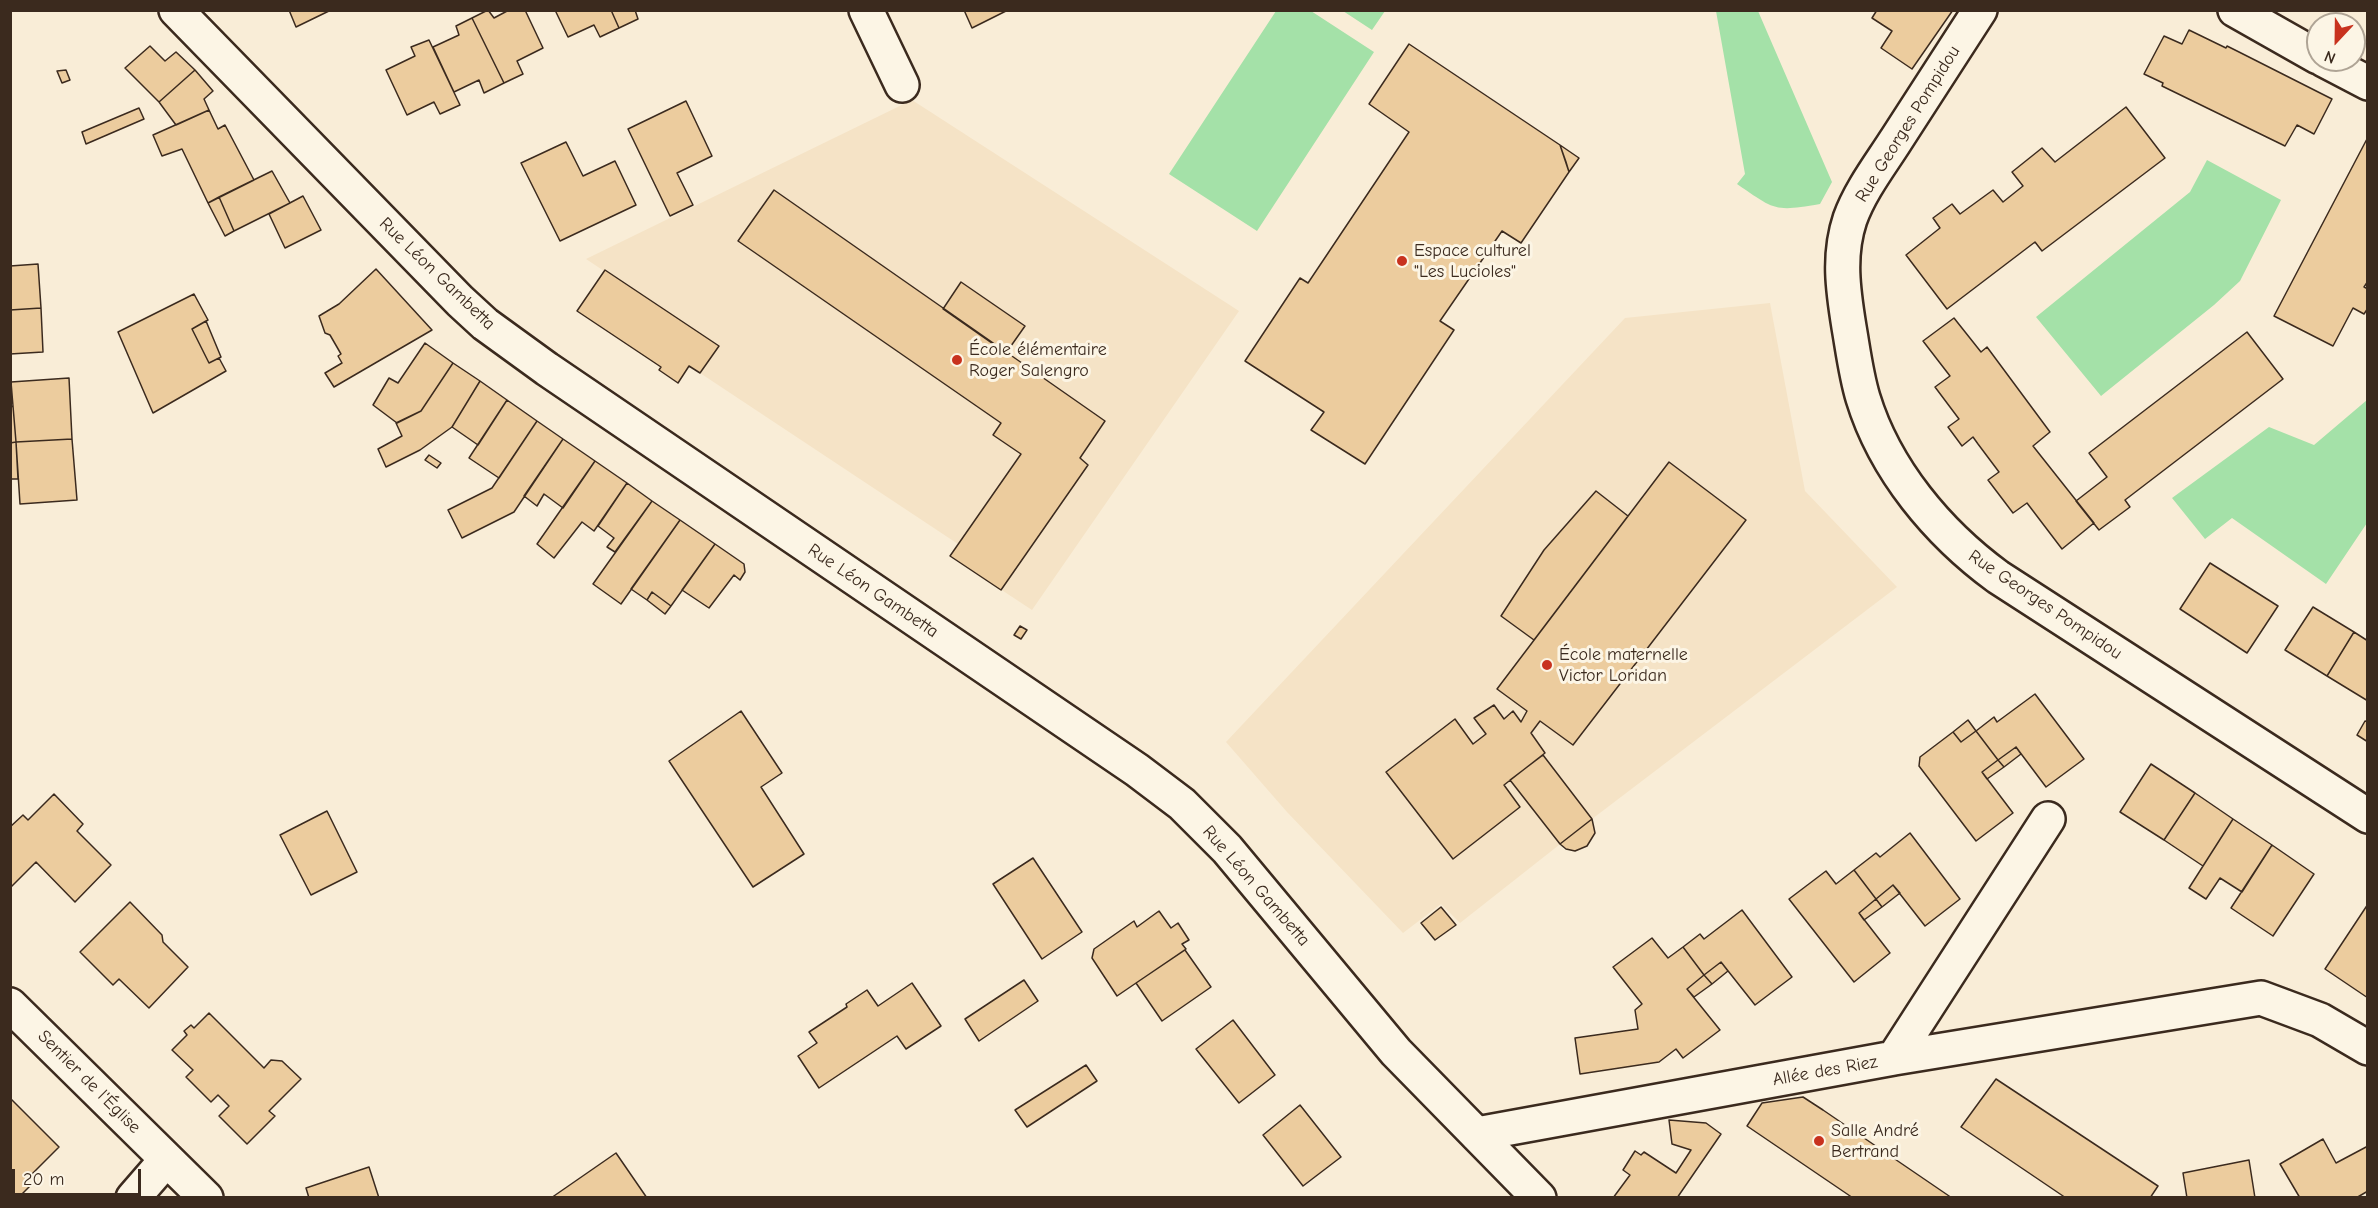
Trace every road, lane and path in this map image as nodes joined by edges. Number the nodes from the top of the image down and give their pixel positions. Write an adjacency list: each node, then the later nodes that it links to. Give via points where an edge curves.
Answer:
1 (866, 10): 8 (street)
2 (1980, 10): 9 (street, Rue Georges Pompidou, via 1860,197 1846,234 1844,296 1863,396 1879,439 1918,500 1970,556)
3 (2235, 10): 5 (street)
4 (177, 11): 14 (street, Rue Léon Gambetta, via 485,324 1182,804 1227,849 1364,1015)
5 (2306, 50)
6 (2346, 72): 7 (street)
7 (2367, 83)
8 (902, 85)
9 (2367, 816)
10 (2048, 819): 13 (street, Allée des Riez)
11 (10, 1005): 15 (street, Sentier de l'Église)
12 (2367, 1048): 13 (street, via 2320,1020 2261,998)
13 (1894, 1058): 14 (street, Allée des Riez)
14 (1477, 1134): 18 (street, Rue Léon Gambetta)
15 (166, 1160): 16 (street); 17 (street, Sentier de l'Église)
16 (134, 1197)
17 (206, 1197)
18 (1539, 1197)

